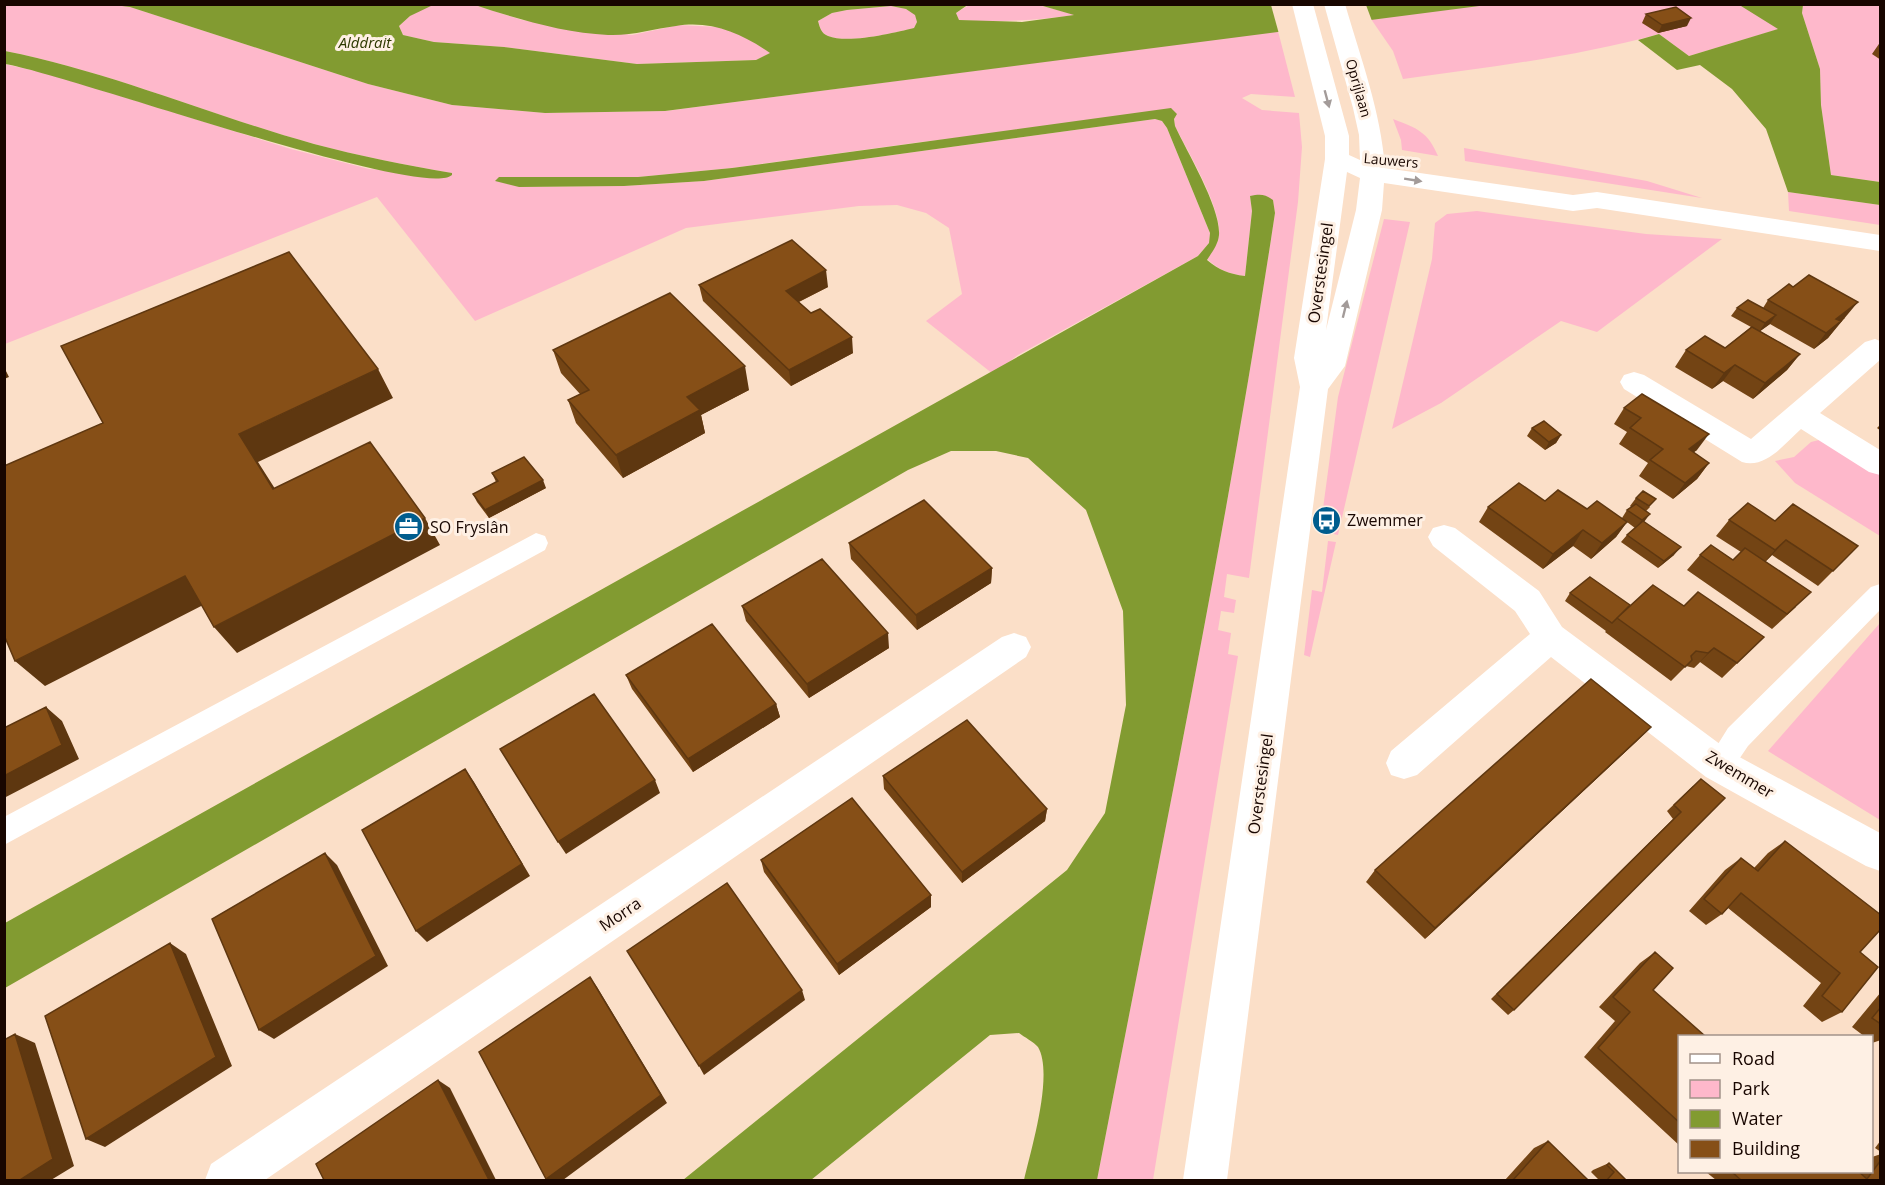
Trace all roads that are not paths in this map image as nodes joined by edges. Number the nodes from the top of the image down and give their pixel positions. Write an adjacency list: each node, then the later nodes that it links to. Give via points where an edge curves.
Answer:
1 (1302, 4): 3 (street, Oprijlaan, one-way to 3, via 1337,136)
2 (1334, 4): 4 (street, Oprijlaan, via 1365,108)
3 (1337, 159): 4 (street, Lauwers); 8 (street, Overstesingel, via 1308,358)
4 (1373, 165): 5 (street, Lauwers, via 1574,188 1597,200); 8 (street, Overstesingel, one-way to 4, via 1331,366 1369,210)
5 (1881, 243)
6 (1875, 349): 9 (street)
7 (1634, 382): 9 (street, via 1753,454)
8 (1314, 387): 21 (street, Overstesingel)
9 (1799, 414): 10 (street)
10 (1881, 464)
11 (1444, 537): 14 (street, Zwemmer, via 1527,601)
12 (536, 543): 18 (lane)
13 (1881, 594): 17 (lane, via 1738,737)
14 (1550, 637): 16 (street); 17 (street, Zwemmer)
15 (1014, 646): 20 (street, Morra)
16 (1404, 763)
17 (1719, 765): 19 (street, Zwemmer)
18 (4, 832)
19 (1881, 853)
20 (227, 1180)
21 (1205, 1180)

